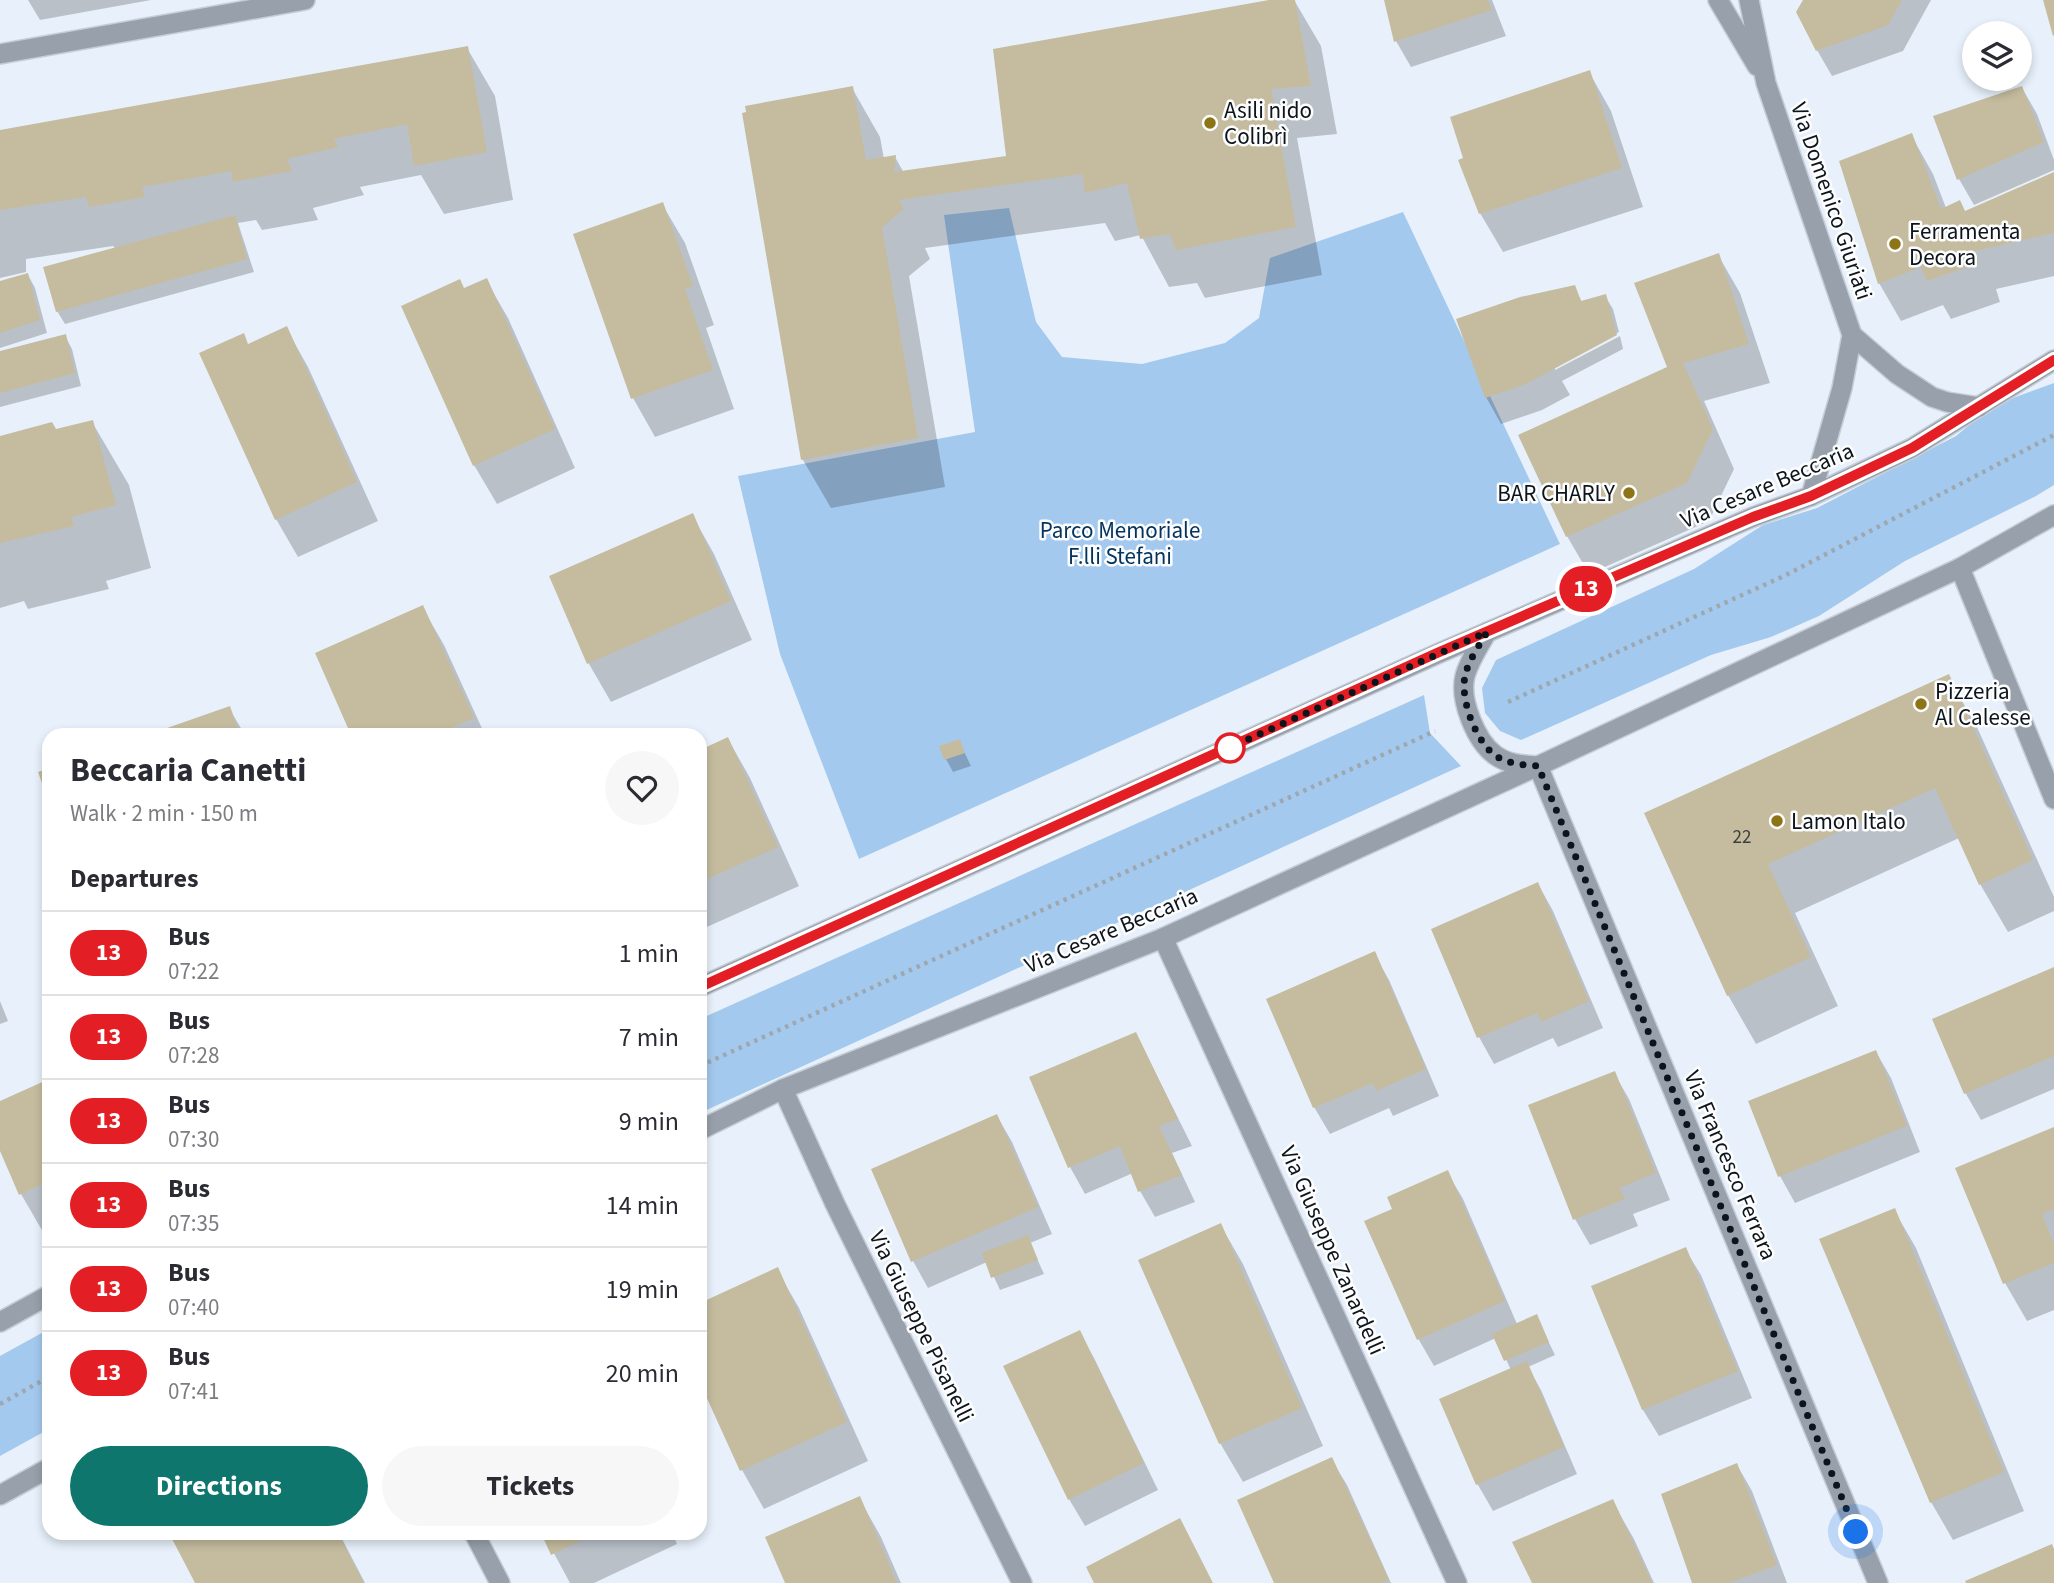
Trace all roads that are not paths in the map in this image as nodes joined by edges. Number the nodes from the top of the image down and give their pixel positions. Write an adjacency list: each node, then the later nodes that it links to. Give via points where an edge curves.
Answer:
1 (1718, 0): 5 (street)
2 (1749, 0): 5 (street)
3 (296, 1): 4 (street)
4 (0, 54)
5 (1766, 83): 6 (street, Via Domenico Giuriati)
6 (1852, 335): 8 (street, Via Domenico Giuriati, via 1918,389 1947,402); 9 (street, Via Domenico Giuriati)
7 (2054, 360): 8 (street, Via Cesare Beccaria)
8 (1979, 407): 9 (street, Via Cesare Beccaria, via 1912,448)
9 (1811, 496): 12 (street, Via Cesare Beccaria)
10 (2054, 515): 11 (street, Via Cesare Beccaria)
11 (1960, 568): 13 (street, Via Cesare Beccaria); 14 (street)
12 (1487, 632): 13 (street, via 1464,678 1470,718 1482,743 1496,756 1514,764); 16 (street, Via Cesare Beccaria)
13 (1538, 766): 15 (street, Via Cesare Beccaria); 27 (street, Via Francesco Ferrara)
14 (2054, 799)
15 (1163, 938): 17 (street, Via Cesare Beccaria); 26 (street, Via Giuseppe Zanardelli)
16 (707, 984)
17 (783, 1089): 18 (street, Via Cesare Beccaria); 25 (street, Via Giuseppe Pisanelli)
18 (707, 1127)
19 (42, 1299): 20 (street)
20 (0, 1322)
21 (42, 1472): 22 (street)
22 (0, 1495)
23 (478, 1540): 24 (street)
24 (500, 1583)
25 (1022, 1583)
26 (1457, 1583)
27 (1878, 1583)

